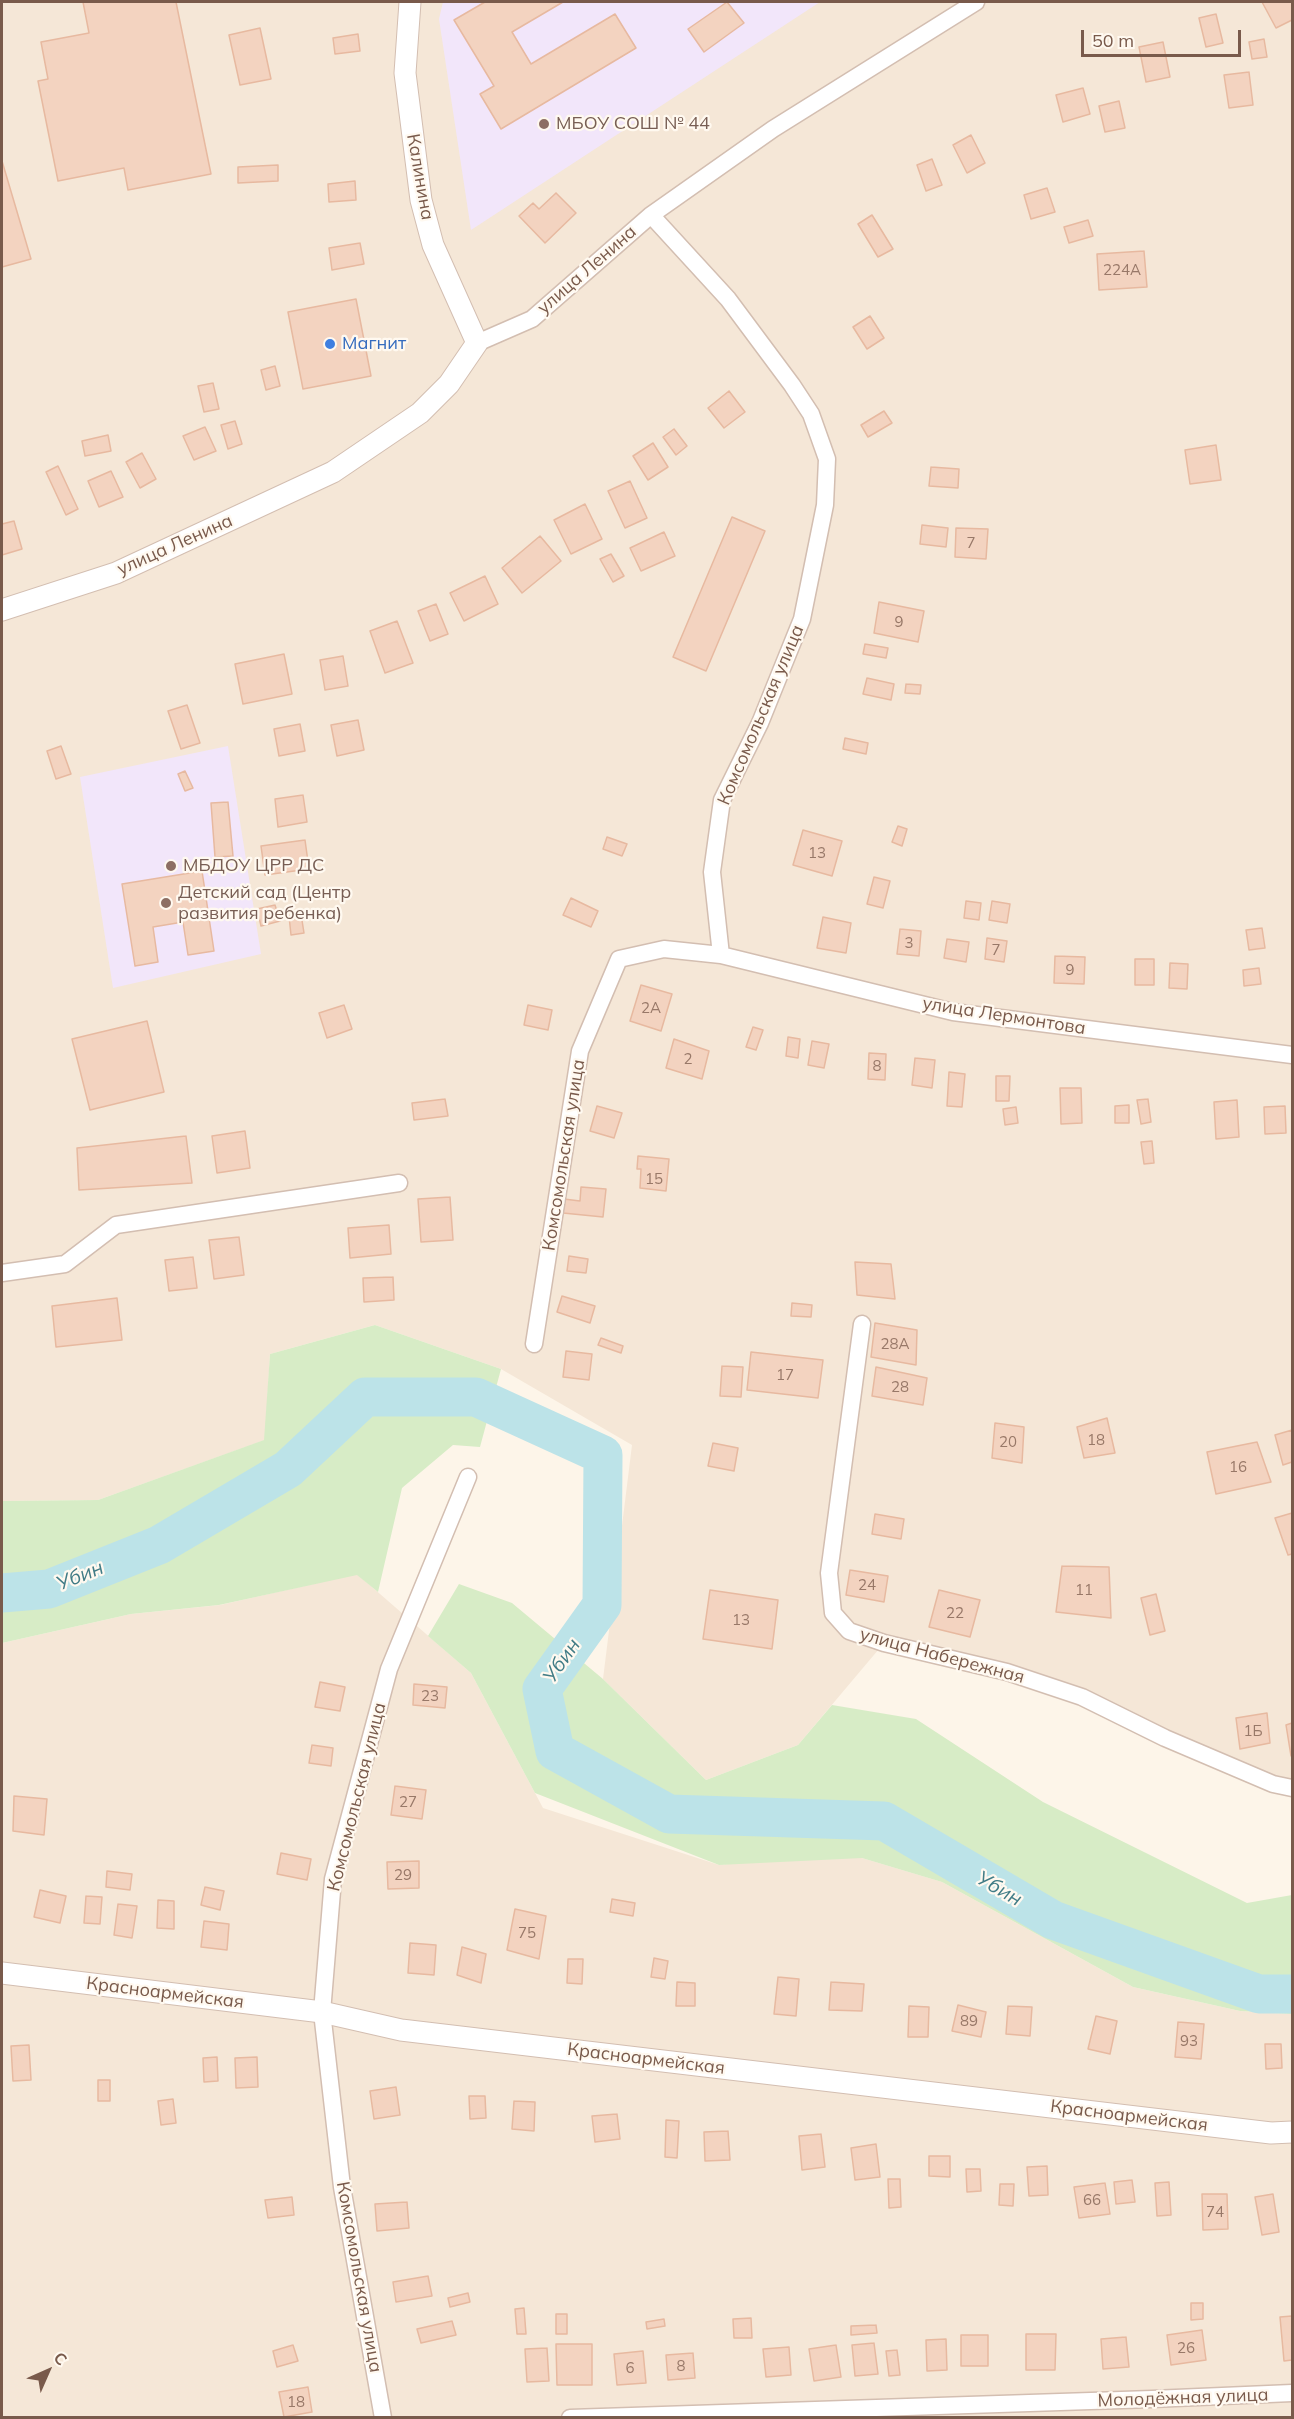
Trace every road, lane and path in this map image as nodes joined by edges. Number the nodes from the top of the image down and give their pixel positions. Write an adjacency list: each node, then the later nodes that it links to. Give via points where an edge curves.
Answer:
1 (410, 2): 4 (street, Калинина, via 405,73 421,200 433,245)
2 (976, 2): 3 (street, улица Ленина, via 773,129)
3 (651, 214): 4 (street, улица Ленина, via 532,319); 6 (street, Комсомольская улица, via 728,299 792,385 811,414 826,459 825,505 802,619 722,800 712,872)
4 (477, 343): 5 (street, улица Ленина, via 449,384 420,413 333,472 117,573)
5 (2, 610)
6 (721, 955): 7 (street, улица Лермонтова, via 952,1012); 11 (street, Комсомольская улица, via 664,949 619,959 580,1051)
7 (1293, 1055)
8 (399, 1183): 9 (street, via 116,1225 64,1264)
9 (2, 1273)
10 (862, 1324): 13 (street, улица Набережная, via 829,1573 833,1613 849,1631 1007,1672 1082,1697 1197,1752 1273,1784)
11 (534, 1344)
12 (468, 1477): 15 (street, Комсомольская улица, via 389,1669 333,1880)
13 (1293, 1788)
14 (2, 1973): 15 (street, Красноармейская)
15 (322, 2012): 16 (street, Красноармейская, via 401,2030 1271,2133); 18 (street, Комсомольская улица, via 342,2187)
16 (1293, 2132)
17 (1293, 2393): 19 (street, Молодёжная улица)
18 (383, 2418)
19 (570, 2418)

